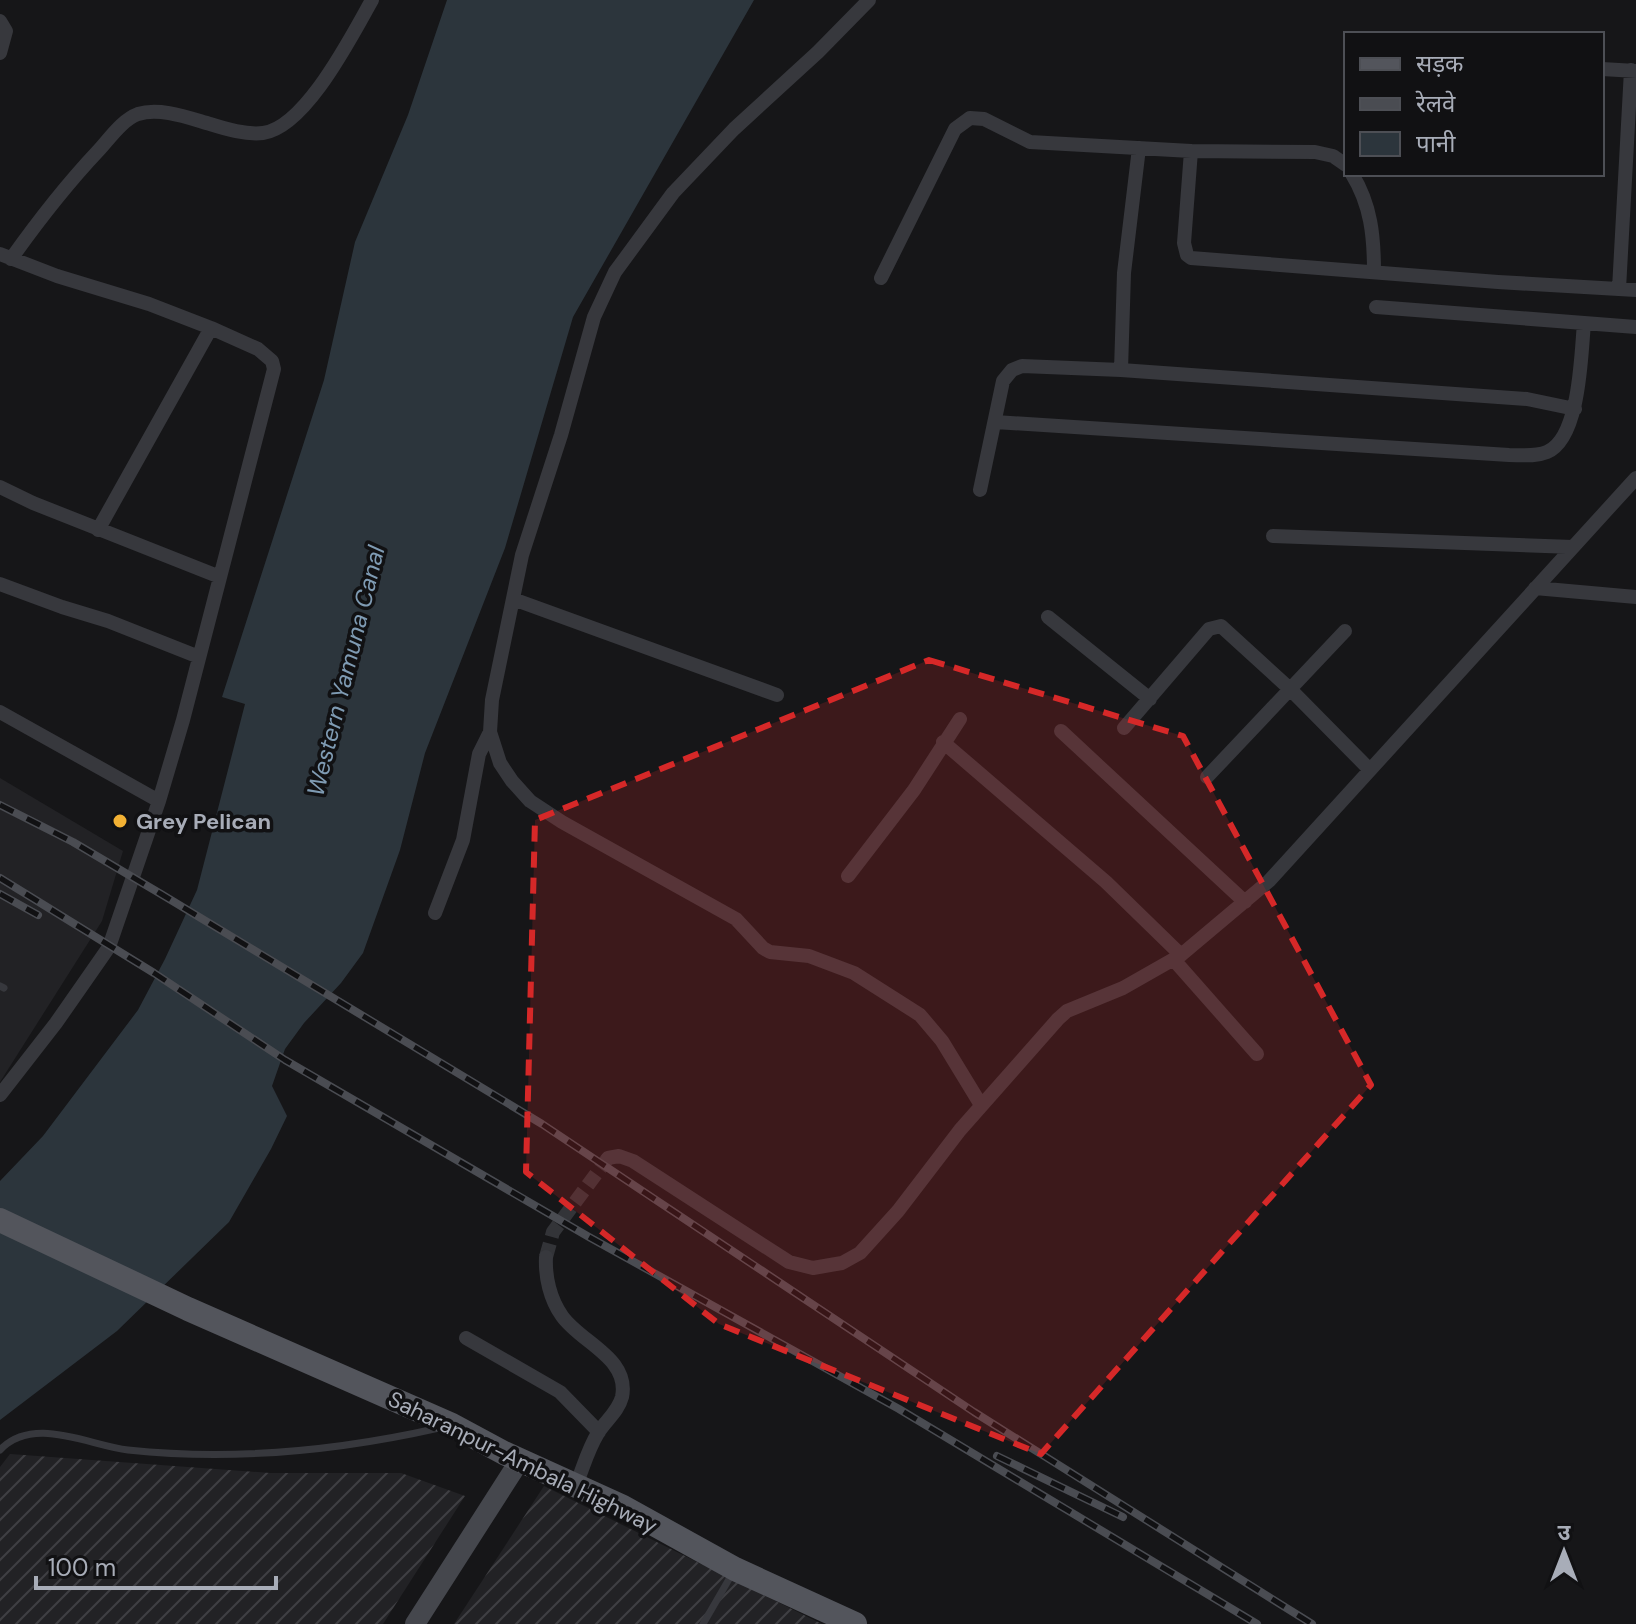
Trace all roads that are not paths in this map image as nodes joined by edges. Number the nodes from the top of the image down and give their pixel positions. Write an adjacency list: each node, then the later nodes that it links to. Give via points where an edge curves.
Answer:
1 (372, 0): 11 (street, via 341,55 287,123 261,133 172,114 138,114 124,122)
2 (869, 0): 33 (street, via 673,193 615,272 578,366)
3 (0, 21): 4 (street, via 6,31)
4 (0, 53)
5 (1604, 69): 6 (street)
6 (1633, 71): 14 (street)
7 (1139, 148): 8 (street); 13 (street, via 1030,142 984,119 966,119 955,129); 20 (street, via 1124,273)
8 (1191, 151): 9 (street, via 1315,152); 12 (street, via 1184,243 1191,258)
9 (1344, 164)
10 (1353, 176): 12 (street, via 1374,230)
11 (5, 257): 19 (street)
12 (1374, 272): 14 (street)
13 (881, 278)
14 (1619, 289): 15 (street)
15 (1636, 290)
16 (1376, 307): 17 (street)
17 (1584, 323): 18 (street); 21 (street)
18 (1636, 327)
19 (211, 328): 26 (street); 29 (street, via 258,349 274,369)
20 (1121, 370): 21 (street, via 1527,399); 22 (street, via 1017,368 1003,381)
21 (1575, 409): 22 (street, via 1555,446 1532,455)
22 (995, 422): 25 (street)
23 (1636, 478): 28 (street)
24 (0, 487): 26 (street)
25 (980, 490)
26 (98, 530): 29 (street)
27 (1273, 536): 28 (street)
28 (1573, 547): 31 (street)
29 (220, 577): 36 (street)
30 (0, 584): 36 (street)
31 (1535, 588): 32 (street); 46 (street)
32 (1636, 597)
33 (513, 599): 38 (street); 44 (street)
34 (1048, 617): 39 (street)
35 (1345, 631): 37 (street)
36 (199, 657): 48 (street)
37 (1290, 689): 39 (street, via 1218,626 1209,629); 46 (street); 47 (street)
38 (777, 695)
39 (1150, 699): 42 (street)
40 (0, 712): 48 (street)
41 (960, 719): 45 (street)
42 (1124, 728)
43 (1061, 731): 50 (street)
44 (490, 732): 51 (street, via 479,754 463,840); 55 (street, via 500,763 530,801 736,919 770,952 809,956 854,973 920,1015)
45 (943, 742): 49 (street, via 914,790); 52 (street, via 1106,882)
46 (1370, 770): 50 (street)
47 (1207, 777)
48 (159, 801): 54 (street, via 109,947)
49 (848, 876)
50 (1245, 902): 52 (street)
51 (435, 913)
52 (1177, 958): 53 (street); 55 (street, via 1067,1011)
53 (1257, 1054)
54 (0, 1095)
55 (981, 1105): 56 (street, via 860,1253 842,1263 813,1268 789,1262 633,1161)
56 (608, 1158)
57 (0, 1220): 60 (main road, Saharanpur-Ambala Highway)
58 (546, 1257): 61 (street, via 545,1275 557,1309 615,1363 622,1377 617,1410)
59 (466, 1338): 61 (street, via 560,1392)
60 (452, 1425): 62 (lane, via 386,1440 287,1451 180,1455 41,1432 18,1437); 63 (main road, Saharanpur-Ambala Highway)
61 (599, 1432): 64 (street)
62 (0, 1450)
63 (520, 1460): 64 (main road, Saharanpur-Ambala Highway); 66 (street)
64 (576, 1485): 65 (main road, Saharanpur-Ambala Highway)
65 (735, 1569): 67 (lane); 68 (main road, Saharanpur-Ambala Highway)
66 (415, 1624)
67 (703, 1624)
68 (855, 1624)

